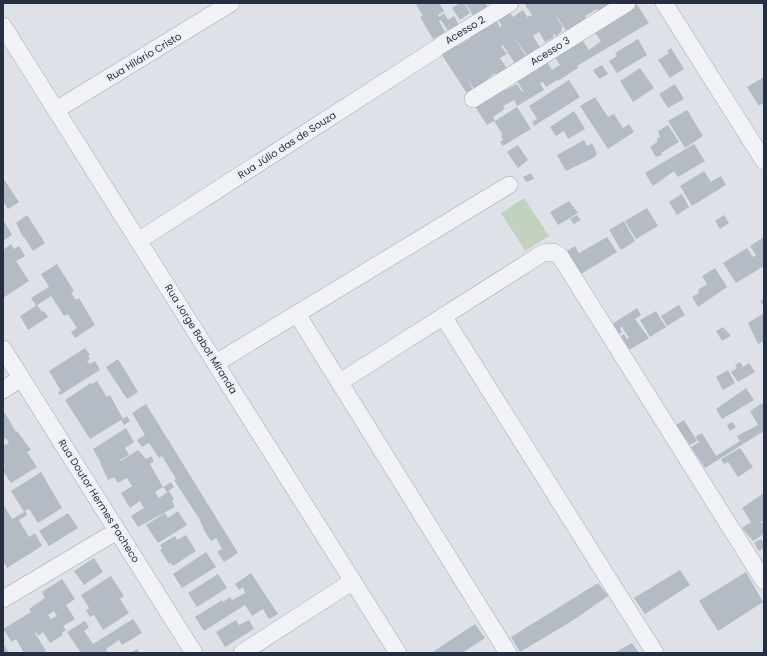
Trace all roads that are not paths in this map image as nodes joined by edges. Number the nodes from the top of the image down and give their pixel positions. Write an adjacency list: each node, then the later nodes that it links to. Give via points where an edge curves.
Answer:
1 (231, 3): 8 (street, Rua Hilário Cristo)
2 (510, 3): 6 (street, Acesso 2)
3 (627, 3): 7 (street, Acesso 3)
4 (664, 3): 9 (street)
5 (3, 26): 8 (street, Rua Jorge Babot Miranda)
6 (438, 47): 11 (street, Rua Júlio das de Souza)
7 (472, 99)
8 (56, 110): 11 (street, Rua Jorge Babot Miranda)
9 (764, 161)
10 (509, 185): 12 (street)
11 (138, 241): 15 (street, Rua Jorge Babot Miranda)
12 (297, 314): 15 (street); 17 (street)
13 (443, 316): 17 (street); 21 (street, via 543,253 553,252 560,256); 27 (street)
14 (3, 349): 16 (street, Rua Doutor Hermes Pacheco)
15 (216, 363): 20 (street, Rua Jorge Babot Miranda)
16 (21, 378): 18 (street); 19 (street, Rua Doutor Hermes Pacheco)
17 (340, 382): 26 (street)
18 (3, 390)
19 (117, 531): 22 (street); 23 (street, Rua Doutor Hermes Pacheco)
20 (353, 581): 24 (street); 25 (street, Rua Jorge Babot Miranda)
21 (764, 581)
22 (3, 599)
23 (194, 653)
24 (242, 653)
25 (398, 653)
26 (508, 653)
27 (655, 653)

